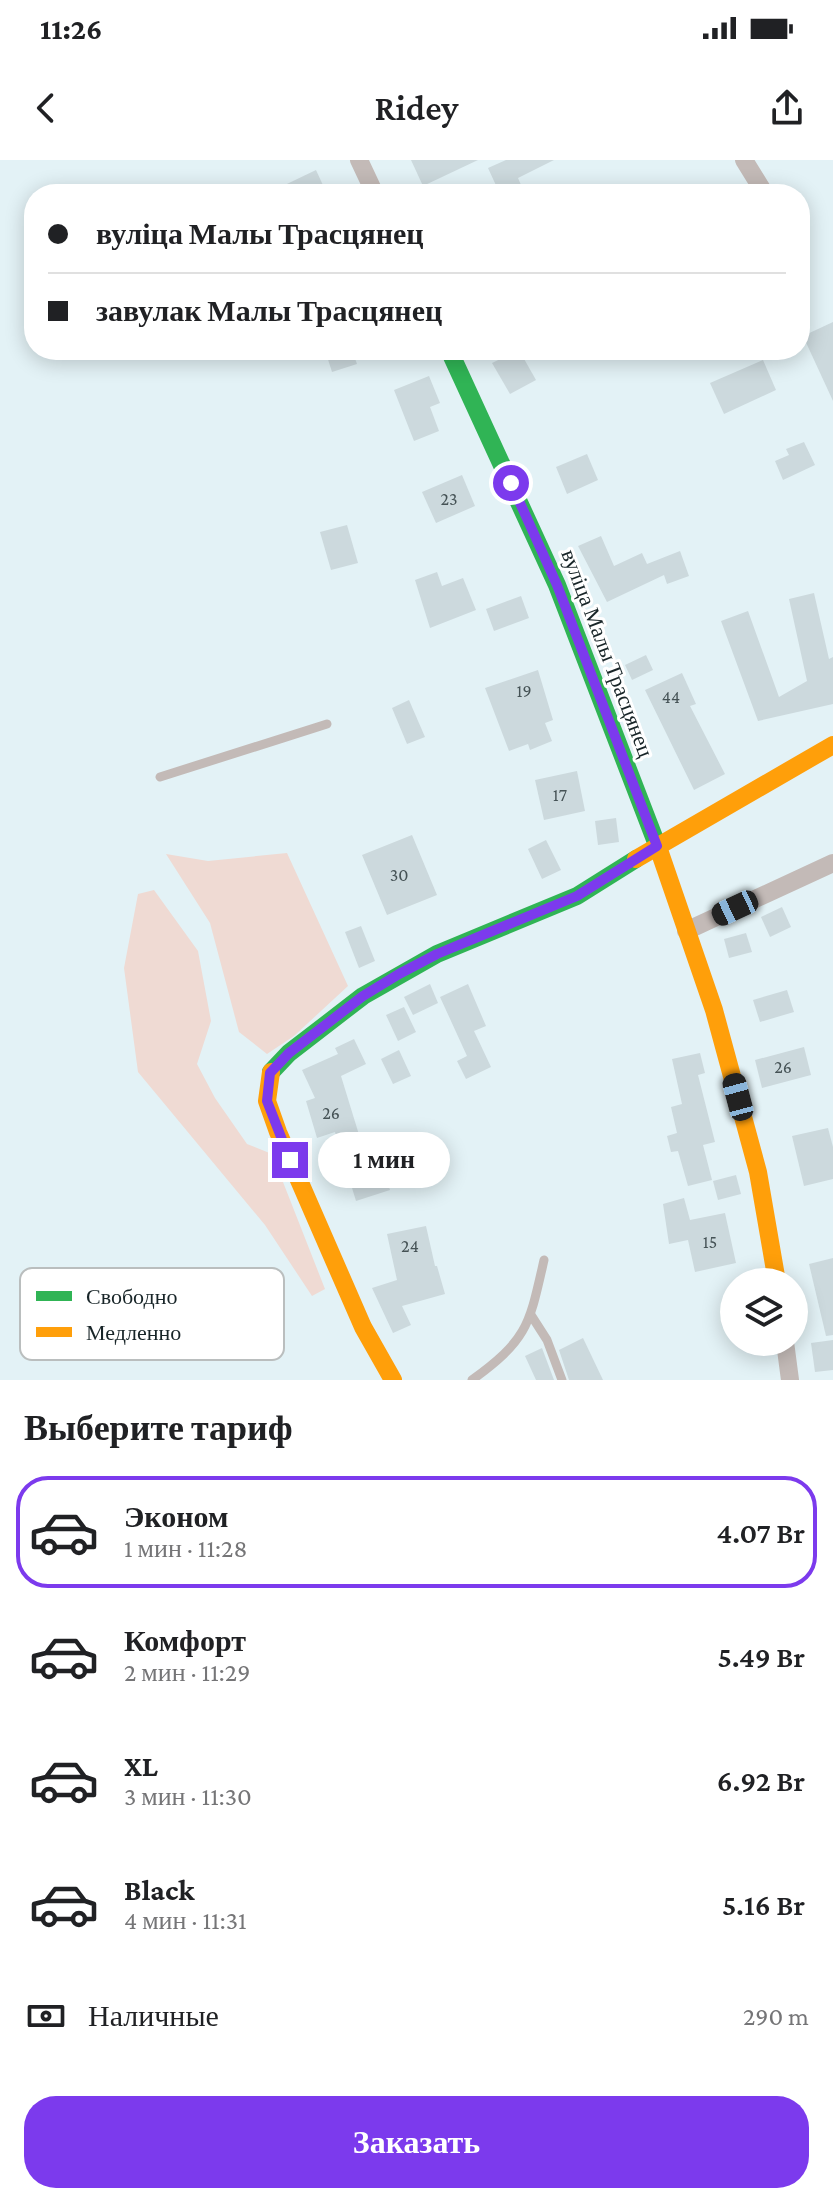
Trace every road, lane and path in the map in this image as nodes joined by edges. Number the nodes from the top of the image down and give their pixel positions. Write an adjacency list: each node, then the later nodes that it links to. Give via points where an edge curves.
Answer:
1 (359, 160): 3 (street)
2 (744, 160): 4 (street)
3 (370, 184)
4 (759, 184)
5 (454, 360): 9 (street, вуліца Малы Трасцянец, via 557,585)
6 (327, 724): 8 (lane)
7 (833, 745): 9 (street)
8 (160, 777)
9 (657, 846): 11 (street, вуліца Малы Трасцянец); 16 (street, via 577,896 399,974 321,1027 270,1073 267,1101 278,1132 363,1327)
10 (833, 863): 11 (street)
11 (686, 931): 13 (street, вуліца Малы Трасцянец, via 714,1010 758,1172)
12 (544, 1260): 14 (lane)
13 (775, 1268)
14 (531, 1315): 17 (lane, via 517,1343); 18 (lane)
15 (787, 1356): 19 (street)
16 (393, 1380)
17 (472, 1380)
18 (562, 1380)
19 (790, 1380)

